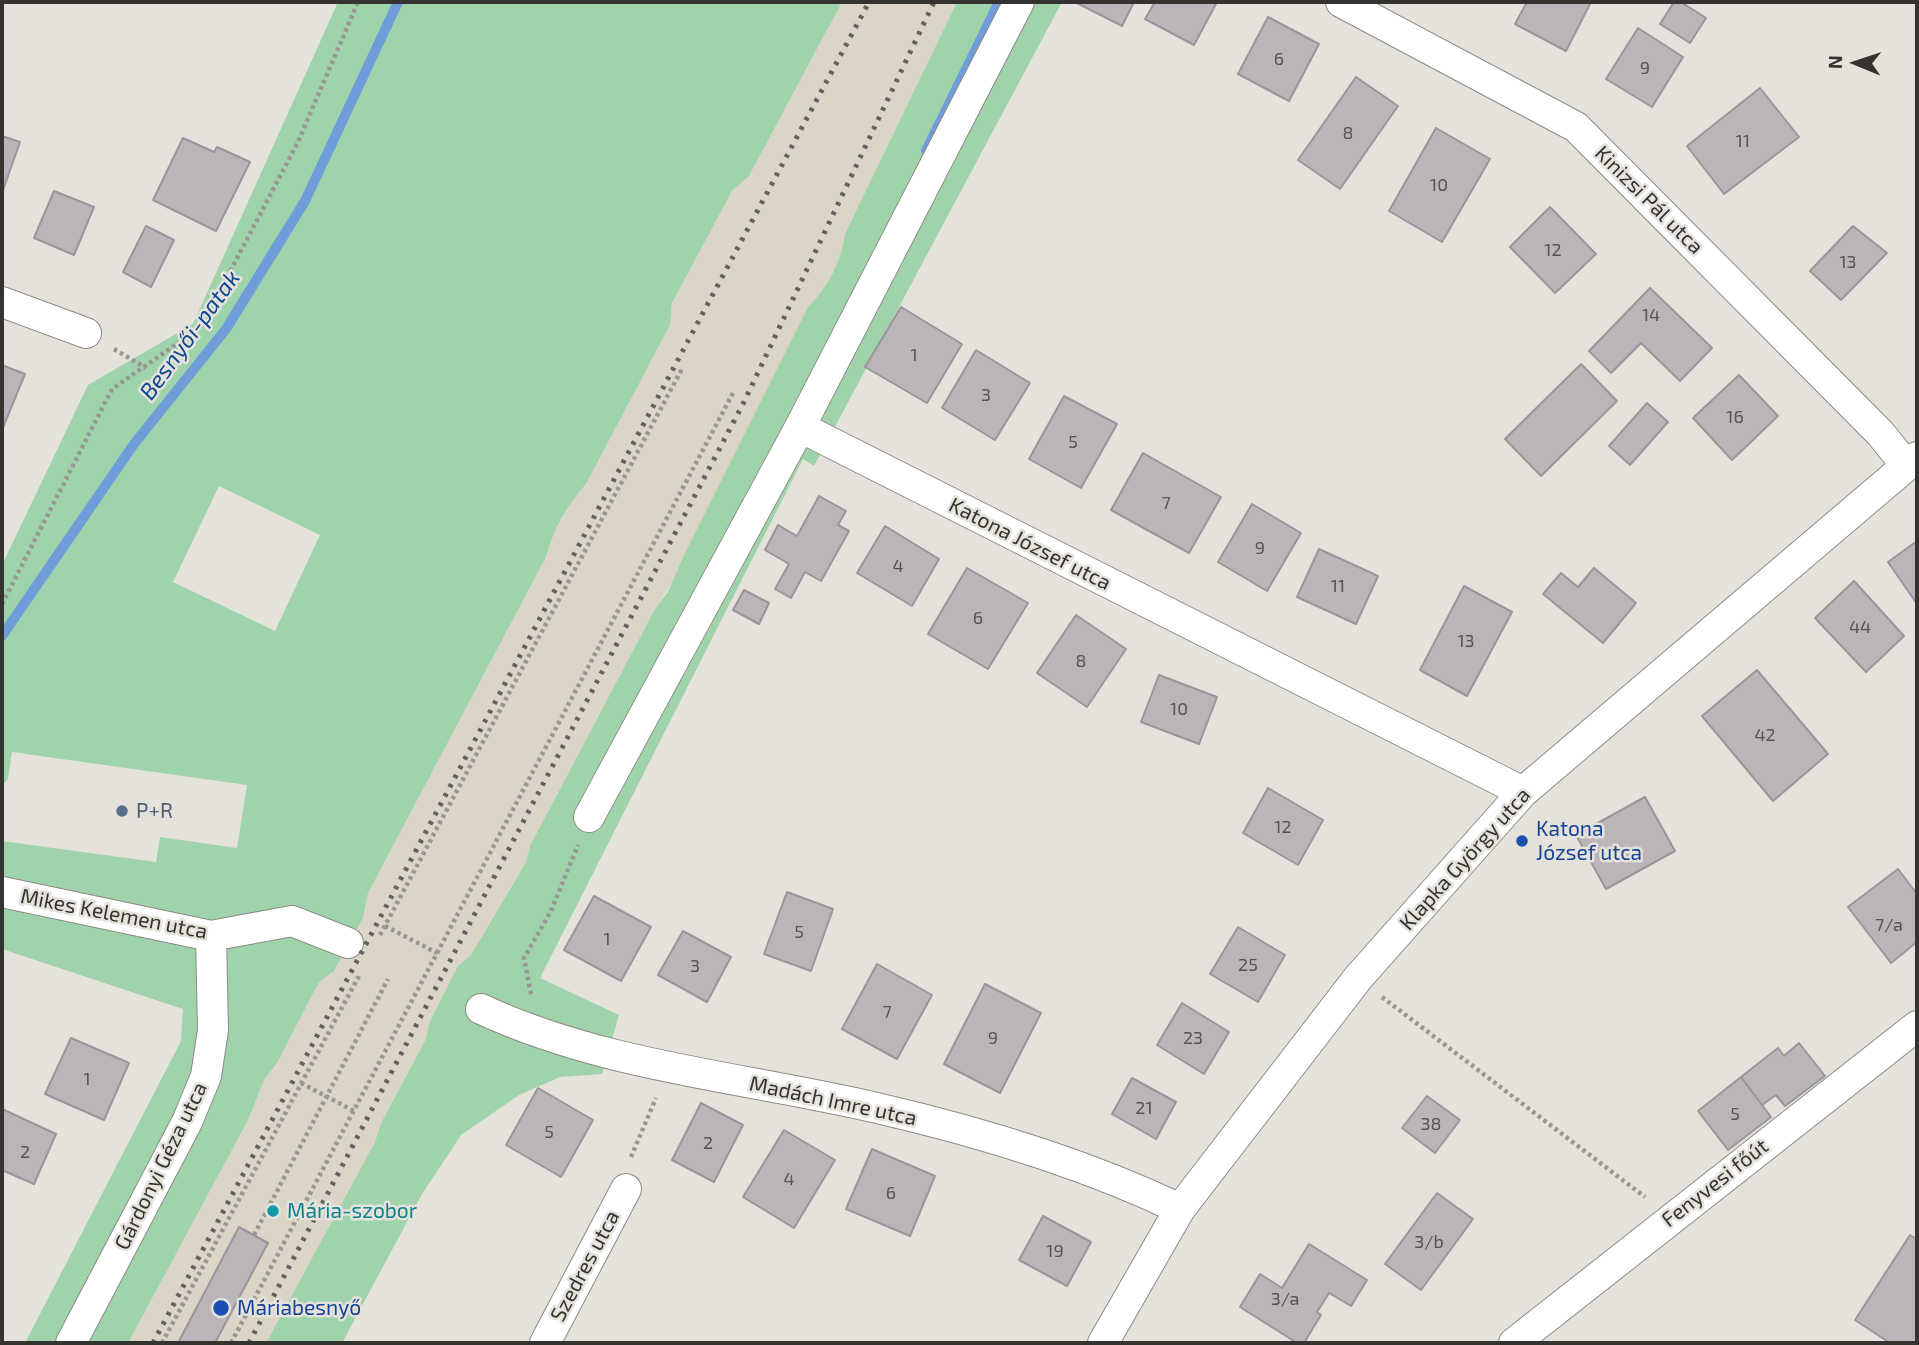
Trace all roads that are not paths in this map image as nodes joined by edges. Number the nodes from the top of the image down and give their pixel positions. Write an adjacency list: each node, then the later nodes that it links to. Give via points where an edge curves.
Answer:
1 (1019, 2): 5 (street)
2 (1341, 2): 6 (street, Kinizsi Pál utca, via 1576,127)
3 (2, 302): 4 (street)
4 (86, 333)
5 (800, 427): 7 (street, Katona József utca); 8 (street)
6 (1912, 461): 7 (street, Klapka György utca)
7 (1523, 792): 15 (street, Klapka György utca, via 1358,978)
8 (589, 817)
9 (2, 891): 10 (street, Mikes Kelemen utca)
10 (211, 936): 11 (street, Mikes Kelemen utca, via 292,921); 16 (street, Gárdonyi Géza utca, via 213,1030 206,1076 187,1122)
11 (357, 952)
12 (481, 1009): 15 (street, Madách Imre utca, via 544,1035 670,1067 878,1108 1003,1142 1126,1184)
13 (1917, 1026): 19 (street, Fenyvesi főút)
14 (626, 1189): 17 (street, Szedres utca)
15 (1180, 1209): 18 (street, Klapka György utca)
16 (71, 1343)
17 (545, 1343)
18 (1103, 1343)
19 (1514, 1343)

